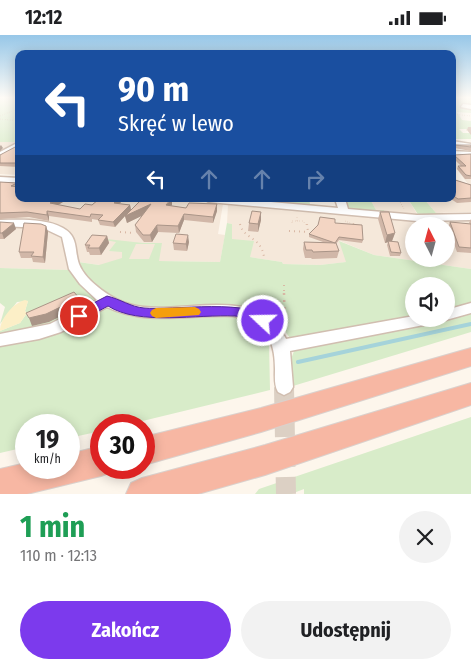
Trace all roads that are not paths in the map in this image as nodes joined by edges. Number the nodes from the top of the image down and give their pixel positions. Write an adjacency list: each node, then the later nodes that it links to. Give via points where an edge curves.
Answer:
1 (456, 144): 3 (street)
2 (15, 146): 6 (street)
3 (471, 146)
4 (456, 153): 5 (street)
5 (471, 154)
6 (0, 155)
7 (0, 180): 8 (street)
8 (15, 180)
9 (233, 202): 11 (street)
10 (341, 202): 11 (street)
11 (345, 216): 12 (street)
12 (471, 217)
13 (0, 223): 14 (street, via 42,225 66,235 72,263 78,273)
14 (107, 300): 18 (street, via 144,313 244,313 263,321); 19 (street, via 48,331)
15 (471, 309): 16 (street)
16 (455, 313)
17 (405, 322): 18 (street)
18 (280, 340): 21 (street)
19 (0, 341)
20 (471, 357): 23 (highway, via 300,409)
21 (284, 387)
22 (471, 394): 26 (highway, via 265,460)
23 (155, 448)
24 (90, 464): 25 (highway)
25 (0, 485)
26 (142, 494)

